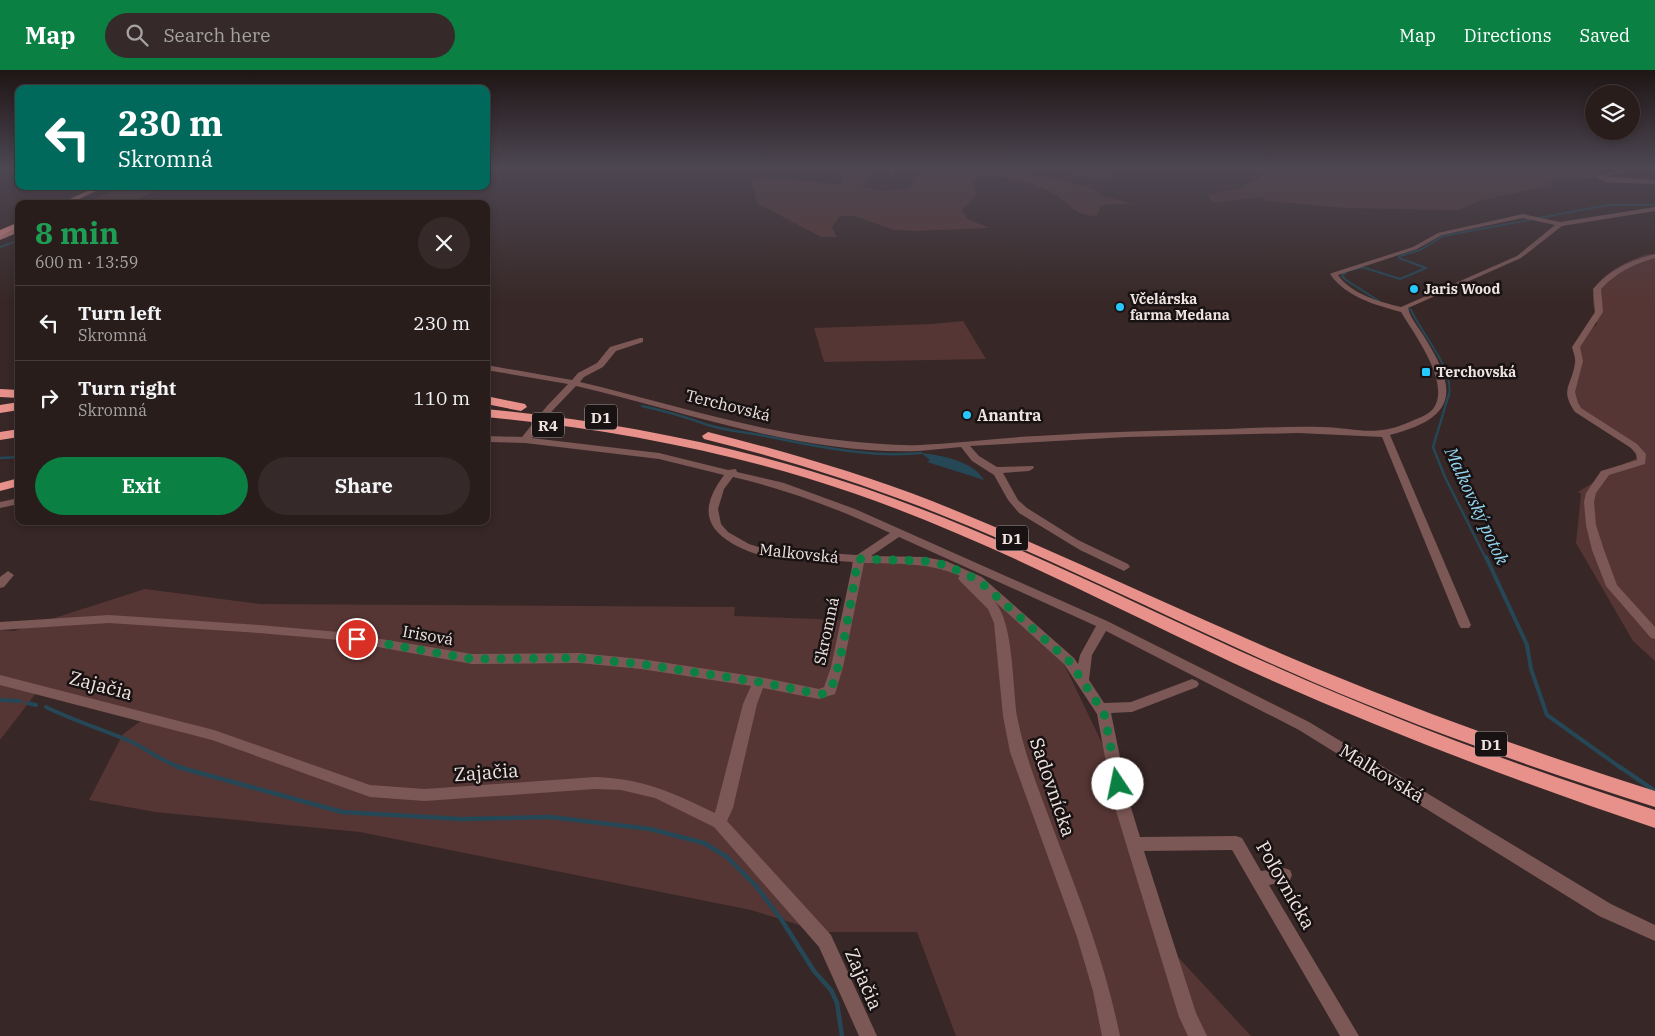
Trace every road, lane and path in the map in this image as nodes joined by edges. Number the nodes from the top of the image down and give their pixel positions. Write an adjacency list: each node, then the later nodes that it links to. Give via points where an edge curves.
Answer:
1 (1629, 213): 3 (street)
2 (15, 224): 5 (main road)
3 (1560, 224): 10 (street, via 1519,257); 10 (street, via 1523,216 1440,234 1415,248 1334,274 1366,298)
4 (15, 225): 7 (highway)
5 (0, 229)
6 (15, 231): 8 (main road)
7 (0, 233)
8 (0, 238)
9 (1655, 256): 48 (street, via 1616,270 1597,289 1599,312 1576,348 1580,362 1570,387 1572,402 1578,410 1634,446 1641,454 1642,462 1637,465 1605,473 1591,493 1589,502 1591,525 1612,586)
10 (1405, 309): 27 (street, Terchovská, via 1440,372 1441,397 1436,410 1426,417)
11 (640, 340): 13 (street, via 613,349 600,365)
12 (490, 368): 13 (street, Terchovská)
13 (574, 382): 29 (street); 31 (street, Terchovská, via 781,435 891,448)
14 (0, 393): 15 (highway)
15 (15, 394)
16 (490, 401): 19 (highway, R4)
17 (490, 404): 19 (highway, D1)
18 (15, 407): 20 (highway)
19 (521, 407): 54 (highway, D1, via 681,430 781,454 866,480 1011,538 1330,681 1502,749)
20 (0, 409)
21 (490, 413): 24 (highway, D1)
22 (490, 421): 24 (highway, R4)
23 (15, 426): 25 (highway)
24 (609, 427): 55 (highway, D1, via 737,454 876,496 982,540 1346,705 1517,772)
25 (0, 428)
26 (15, 434): 28 (highway)
27 (1385, 434): 31 (street, Terchovská, via 1323,430 1105,434); 46 (street)
28 (0, 436)
29 (527, 437): 30 (street, Malkovská); 34 (street, Malkovská, via 659,456)
30 (490, 439)
31 (964, 444): 33 (street, via 978,462)
32 (1029, 468): 33 (street)
33 (995, 470): 42 (street, via 1021,509 1078,546)
34 (732, 472): 39 (street, Malkovská, via 780,485); 40 (street, Malkovská, via 719,489 713,509 716,525 724,534 764,552)
35 (15, 483): 36 (highway)
36 (0, 487)
37 (15, 502): 38 (street)
38 (0, 505)
39 (898, 532): 40 (street); 45 (street, Malkovská)
40 (858, 559): 41 (street, Malkovská, via 897,559); 51 (street, Skromná, via 830,690 819,694)
41 (946, 565): 50 (street, Malkovská, via 978,580 1069,661); 62 (street, Sadovnícka, via 971,583 993,607 1000,623 1017,752 1086,937)
42 (1124, 567)
43 (8, 575): 44 (street)
44 (0, 584)
45 (1103, 624): 50 (street, via 1086,655); 60 (street, Malkovská, via 1304,726 1605,910)
46 (1465, 624)
47 (0, 626): 51 (street, Irisová, via 109,619 249,628 339,636 472,659 578,658)
48 (1655, 635)
49 (0, 680): 56 (street, Zajačia, via 214,735 370,791 425,796 596,783 622,784 658,794)
50 (1082, 681): 53 (street, Malkovská)
51 (759, 682): 56 (street, via 750,704)
52 (1192, 684): 53 (street, via 1132,707)
53 (1100, 708): 57 (street, Malkovská, via 1104,713)
54 (1655, 800)
55 (1655, 819)
56 (719, 822): 61 (street, Zajačia, via 825,941)
57 (1134, 844): 59 (street, Poľovnícka, via 1236,843); 63 (street, Malkovská, via 1188,1018)
58 (1284, 875): 59 (street)
59 (1258, 879): 64 (street, Poľovnícka)
60 (1655, 934)
61 (868, 1036)
62 (1111, 1036)
63 (1198, 1036)
64 (1350, 1036)

